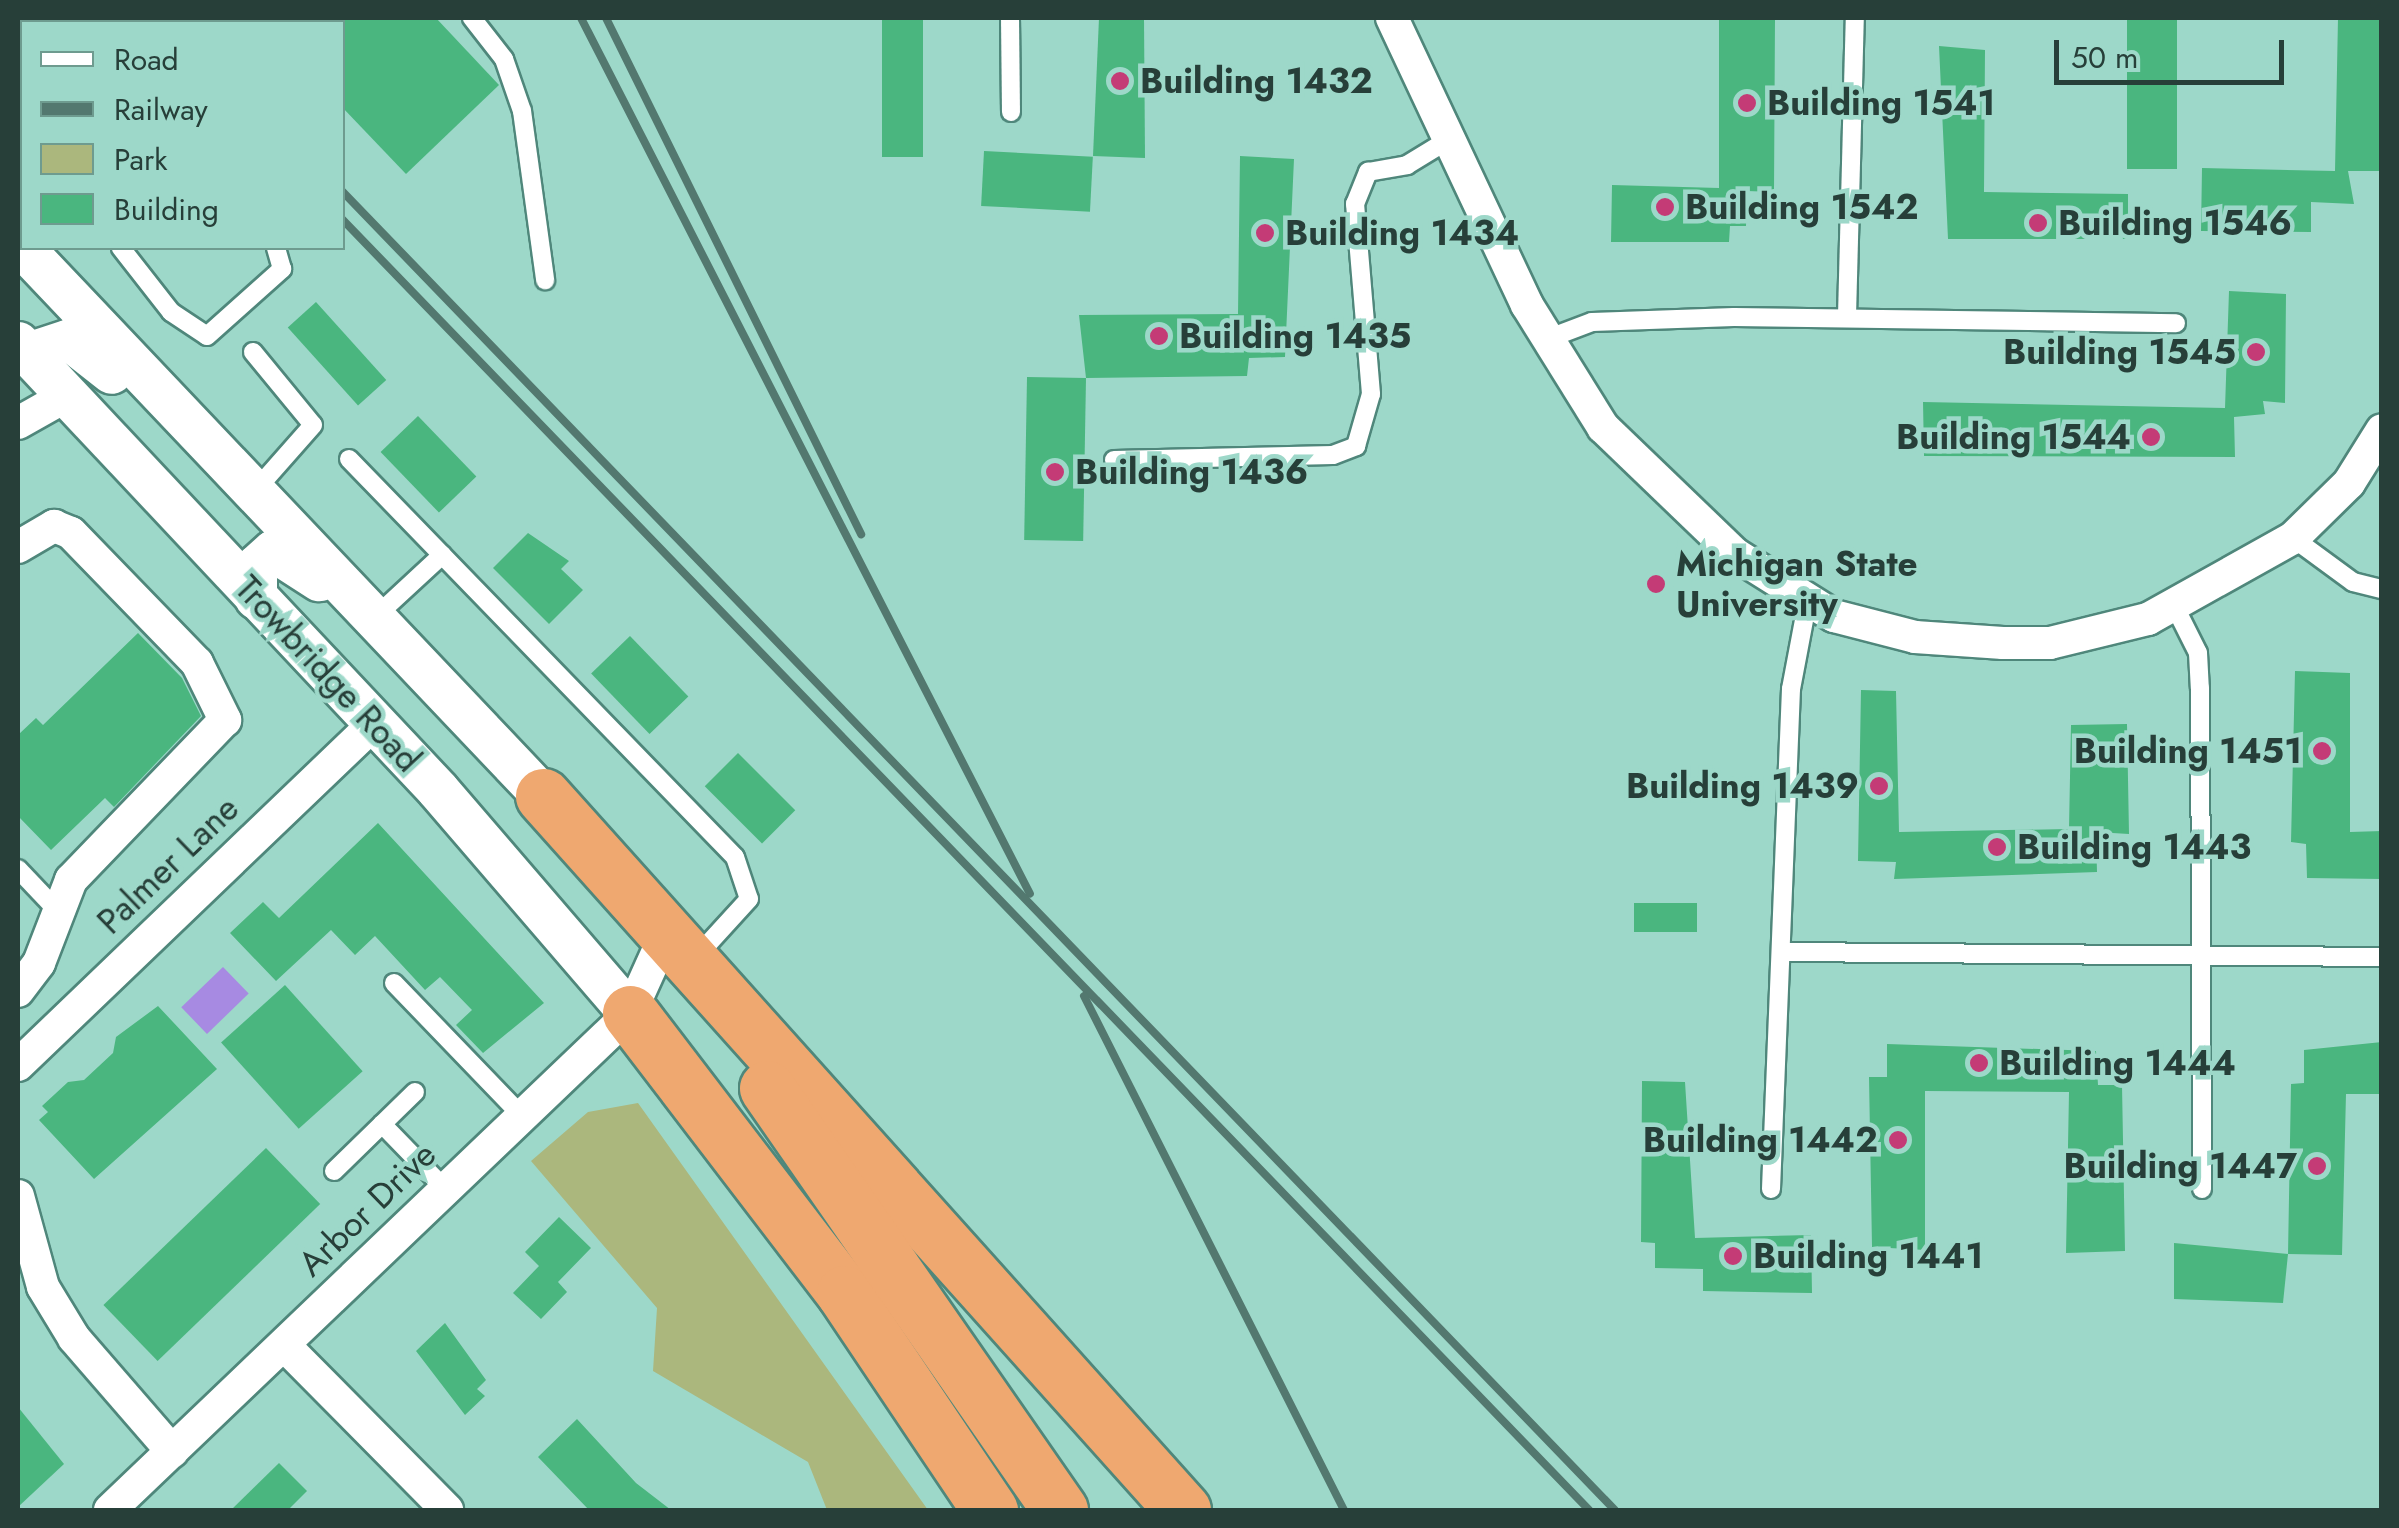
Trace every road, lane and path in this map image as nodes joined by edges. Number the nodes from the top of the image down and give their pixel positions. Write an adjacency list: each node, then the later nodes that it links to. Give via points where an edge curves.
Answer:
1 (472, 18): 10 (lane, via 504,59 522,111)
2 (1010, 18): 5 (lane)
3 (1392, 18): 6 (street)
4 (1855, 18): 11 (lane)
5 (1012, 112)
6 (1448, 140): 13 (street); 20 (lane, via 1407,166 1368,172 1355,204 1370,394 1356,446 1333,455)
7 (27, 250): 21 (street, Trowbridge Road)
8 (123, 250): 9 (lane, via 192,333 207,336 282,269)
9 (277, 250)
10 (545, 280)
11 (1847, 316): 12 (lane); 13 (lane, via 1592,322)
12 (2176, 322)
13 (1546, 339): 27 (street, via 1603,427 1666,491)
14 (253, 352): 21 (lane, via 313,426)
15 (21, 354): 16 (street, Trowbridge Road); 21 (street, via 54,340 84,347 187,449)
16 (66, 396): 17 (street); 26 (street, Trowbridge Road)
17 (18, 424)
18 (2382, 430): 22 (street, via 2348,483)
19 (350, 459): 24 (lane)
20 (1114, 460)
21 (254, 492): 29 (street, Trowbridge Road)
22 (2293, 538): 25 (lane, via 2353,582); 28 (street)
23 (18, 547): 34 (street, via 54,526 71,533 197,663 225,720)
24 (442, 555): 29 (lane); 37 (lane, via 736,857 750,899)
25 (2381, 591)
26 (256, 598): 30 (street, via 256,567 285,552); 31 (street, Trowbridge Road)
27 (1806, 604): 28 (street, via 1915,637 2002,643 2087,636); 35 (lane, via 1790,690)
28 (2176, 609): 36 (lane, via 2198,653)
29 (374, 619): 30 (street, Trowbridge Road)
30 (410, 659): 32 (street, Trowbridge Road)
31 (375, 723): 41 (street, Trowbridge Road); 42 (street, Palmer Lane)
32 (543, 796): 37 (highway)
33 (18, 869): 34 (lane)
34 (54, 908): 40 (street, via 39,963)
35 (1784, 952): 36 (lane); 47 (lane)
36 (2204, 952): 38 (lane); 49 (lane)
37 (677, 954): 41 (street, Arbor Drive); 56 (highway); 57 (highway)
38 (2382, 957)
39 (394, 983): 44 (lane)
40 (18, 991)
41 (630, 1013): 44 (street, Arbor Drive); 55 (highway, via 844,1292)
42 (18, 1065)
43 (415, 1092): 45 (lane)
44 (522, 1116): 48 (street, Arbor Drive)
45 (382, 1124): 46 (lane); 48 (lane)
46 (334, 1172)
47 (1771, 1189)
48 (445, 1190): 51 (street, Arbor Drive)
49 (2202, 1190)
50 (18, 1196): 52 (street, via 44,1287 74,1338)
51 (284, 1345): 52 (street, Arbor Drive); 54 (street)
52 (172, 1451): 53 (street, Arbor Drive)
53 (110, 1510)
54 (447, 1510)
55 (990, 1510)
56 (1060, 1510)
57 (1183, 1510)

